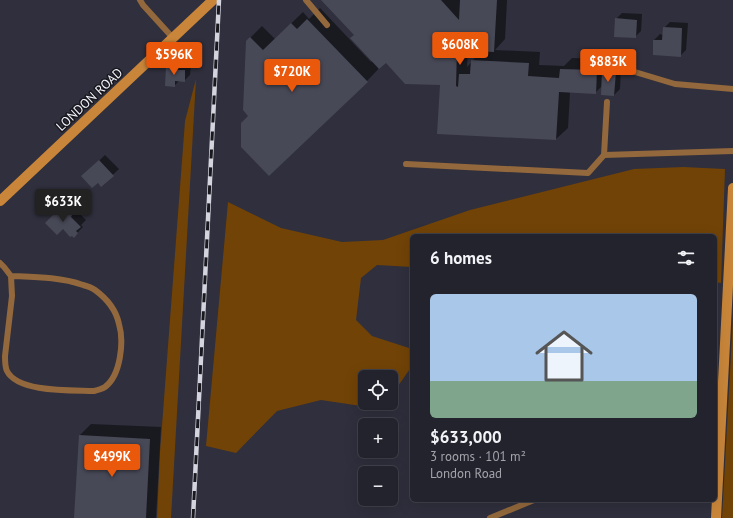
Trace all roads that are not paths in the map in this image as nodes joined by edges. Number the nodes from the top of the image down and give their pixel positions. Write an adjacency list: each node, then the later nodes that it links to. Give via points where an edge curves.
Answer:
1 (140, 0): 5 (lane)
2 (213, 0): 5 (street, LONDON ROAD)
3 (306, 0): 4 (lane)
4 (327, 25)
5 (173, 38): 13 (street, LONDON ROAD)
6 (635, 72): 7 (lane, via 675,84)
7 (733, 89)
8 (607, 102): 10 (lane)
9 (733, 151): 10 (lane)
10 (604, 155): 11 (lane, via 588,173)
11 (406, 164)
12 (733, 188): 16 (street)
13 (0, 201)
14 (0, 263): 15 (lane)
15 (10, 276): 15 (lane, via 12,296 5,356 7,372 19,382 31,387 94,391 106,386 118,367 122,338 114,310 104,297 93,289 73,282 47,277)
16 (729, 337): 17 (street)
17 (717, 481)
18 (529, 502): 20 (lane)
19 (716, 502): 21 (street)
20 (490, 518)
21 (716, 518)

